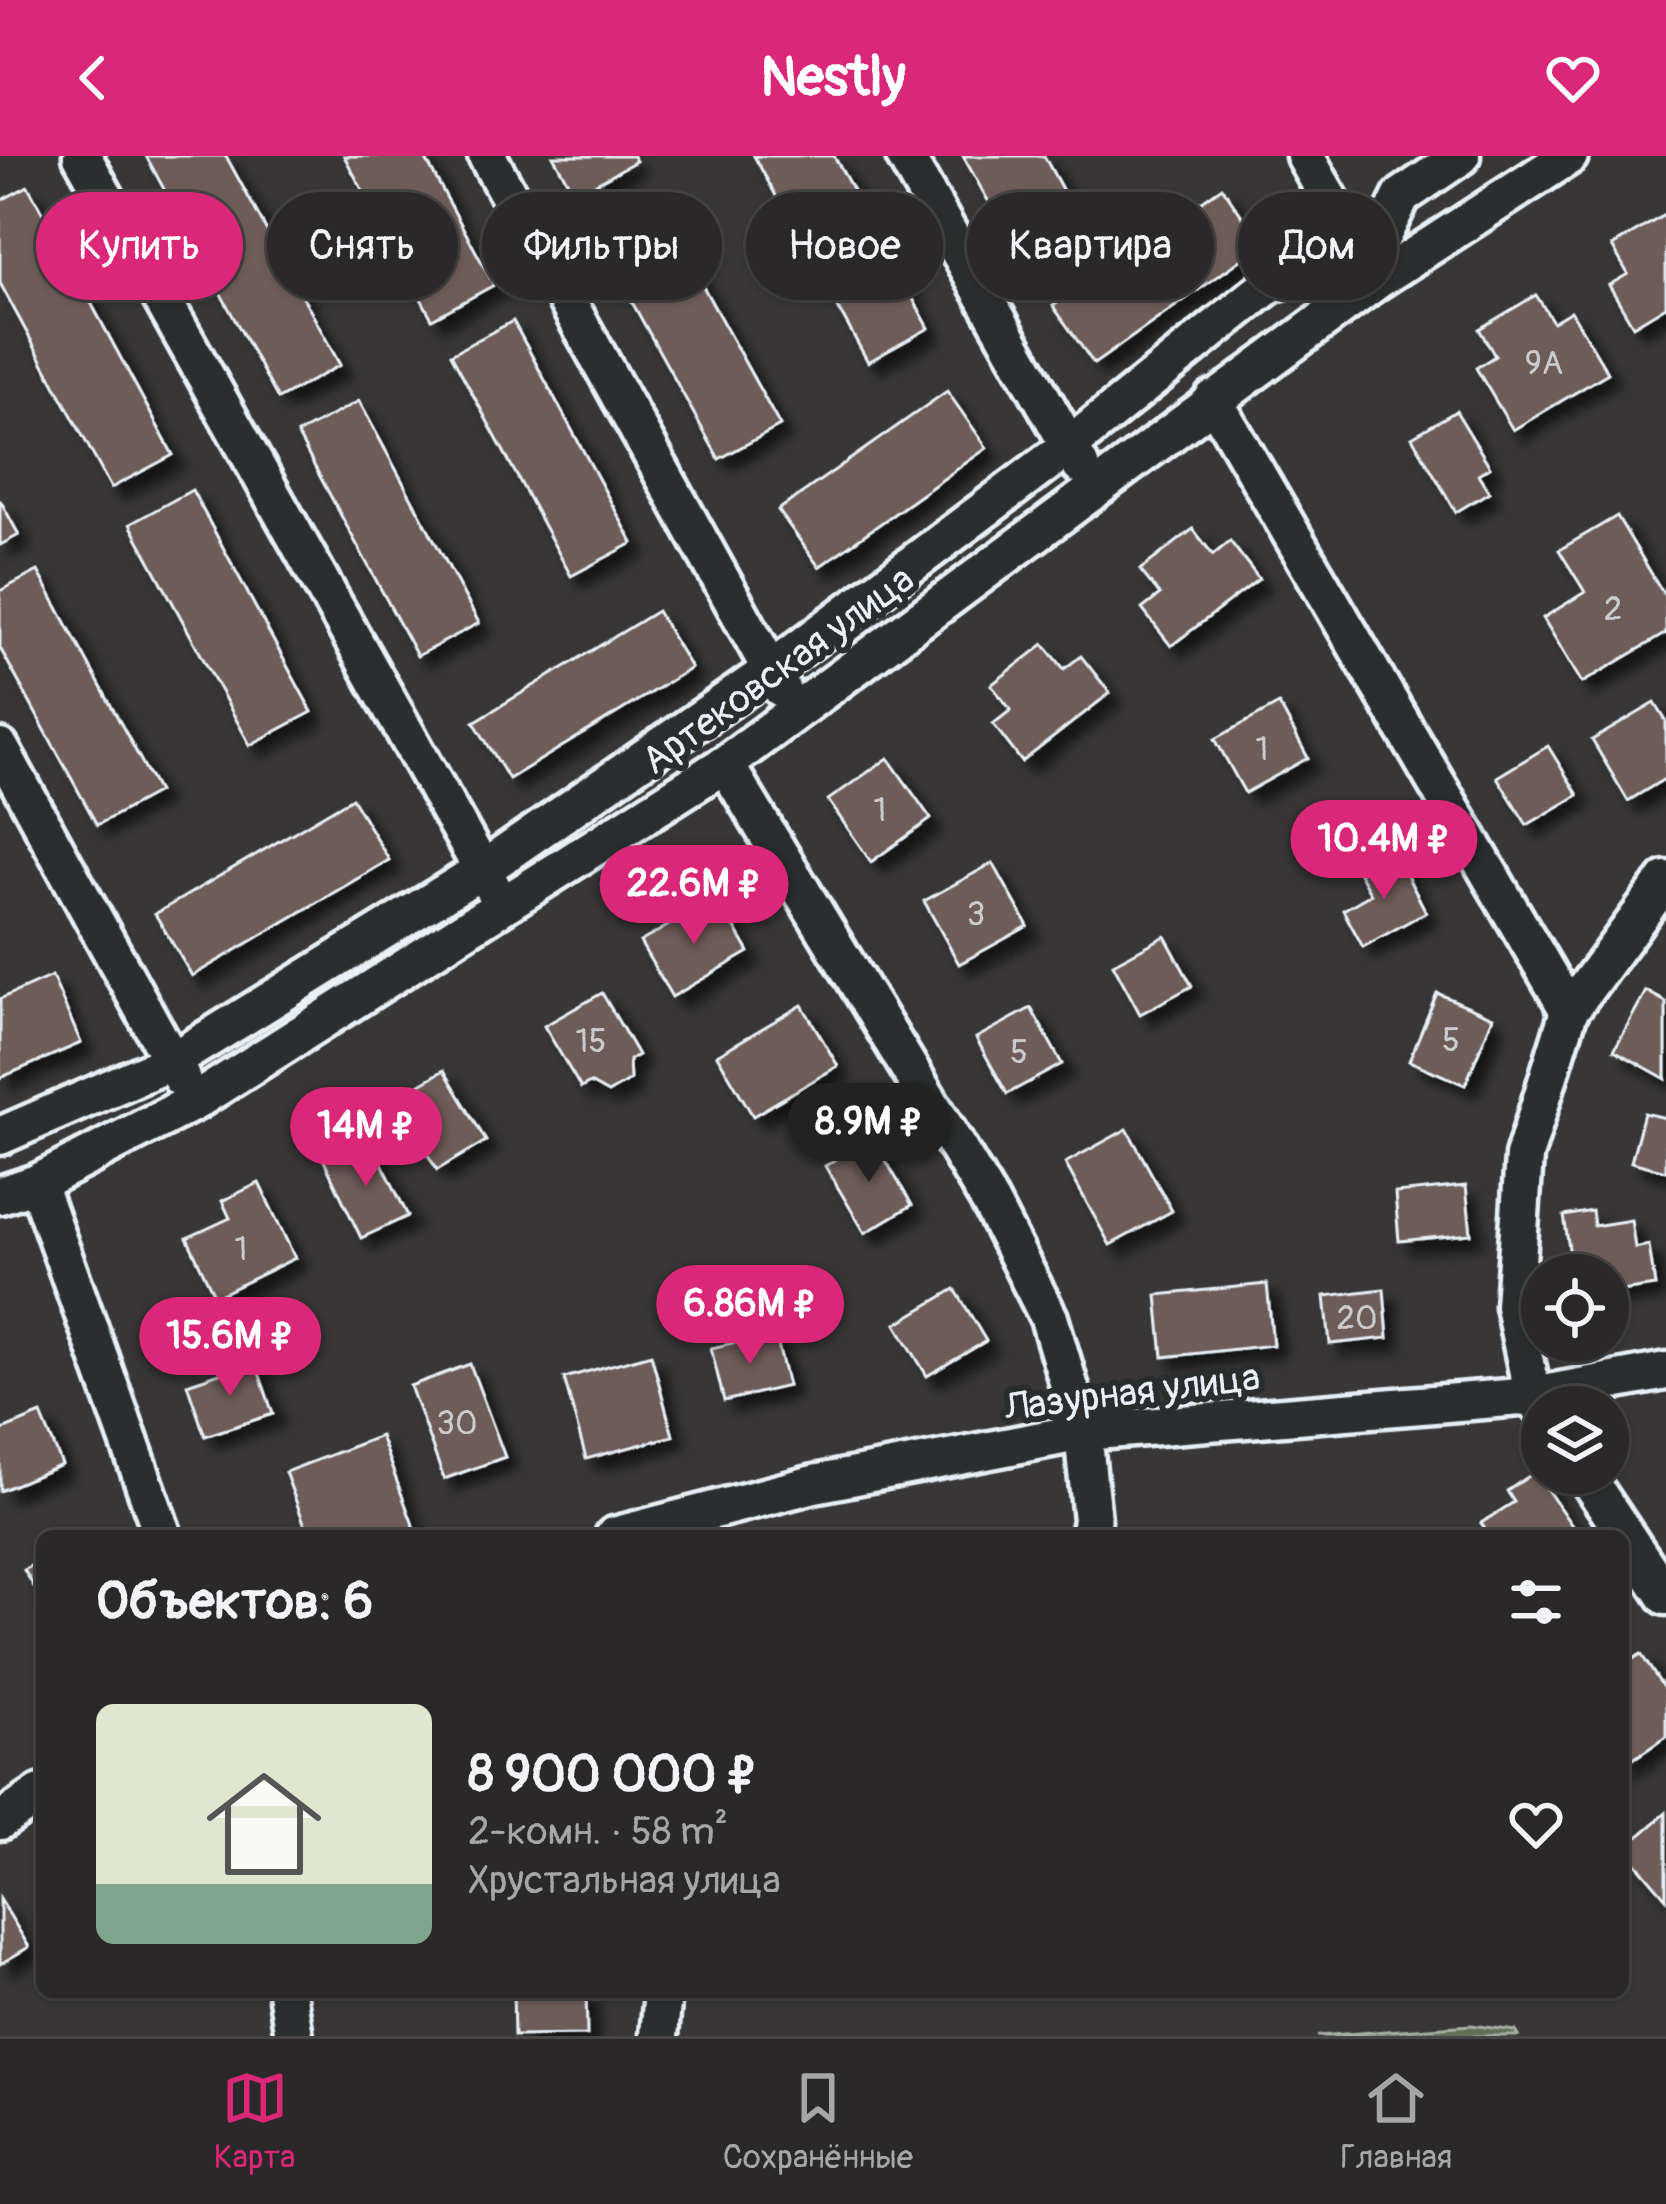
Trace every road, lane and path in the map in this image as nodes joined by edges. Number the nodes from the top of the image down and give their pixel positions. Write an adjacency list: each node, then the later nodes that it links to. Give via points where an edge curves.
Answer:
1 (82, 156): 19 (street)
2 (487, 156): 15 (street)
3 (905, 156): 13 (street)
4 (1305, 156): 7 (street)
5 (1461, 156): 8 (street)
6 (1569, 156): 9 (street, Артековская улица)
7 (1325, 192)
8 (1397, 206)
9 (1397, 250)
10 (1250, 300): 13 (street)
11 (1328, 300): 12 (street, Артековская улица)
12 (1214, 399): 14 (street, Артековская улица); 22 (street)
13 (1069, 446): 14 (street); 15 (street)
14 (1093, 489): 16 (street, Артековская улица)
15 (771, 670): 16 (street); 19 (street)
16 (794, 712): 18 (street, Артековская улица)
17 (0, 748): 23 (street)
18 (725, 764): 21 (street, Артековская улица); 32 (street, via 990,1202 1048,1318)
19 (482, 869): 21 (street); 23 (street)
20 (1666, 880): 22 (street)
21 (502, 906): 24 (street, Артековская улица)
22 (1569, 1011): 29 (street, via 1524,1156 1514,1306)
23 (172, 1061): 24 (street); 25 (street)
24 (194, 1102): 26 (street, Артековская улица)
25 (0, 1136)
26 (37, 1183): 27 (street, Артековская улица); 34 (street)
27 (0, 1195)
28 (1666, 1371): 30 (street, Лазурная улица)
29 (1534, 1386)
30 (1606, 1386)
31 (1521, 1404): 32 (street, Лазурная улица)
32 (1083, 1432): 35 (street, Лазурная улица, via 814,1484); 36 (street)
33 (1598, 1494): 37 (street)
34 (161, 1530)
35 (637, 1530)
36 (1090, 1530)
37 (1622, 1530)
38 (1629, 1540): 39 (street)
39 (1666, 1596)
40 (36, 1797): 41 (street)
41 (0, 1821)
42 (288, 1998): 44 (street)
43 (662, 1998): 45 (street)
44 (294, 2036)
45 (659, 2036)

